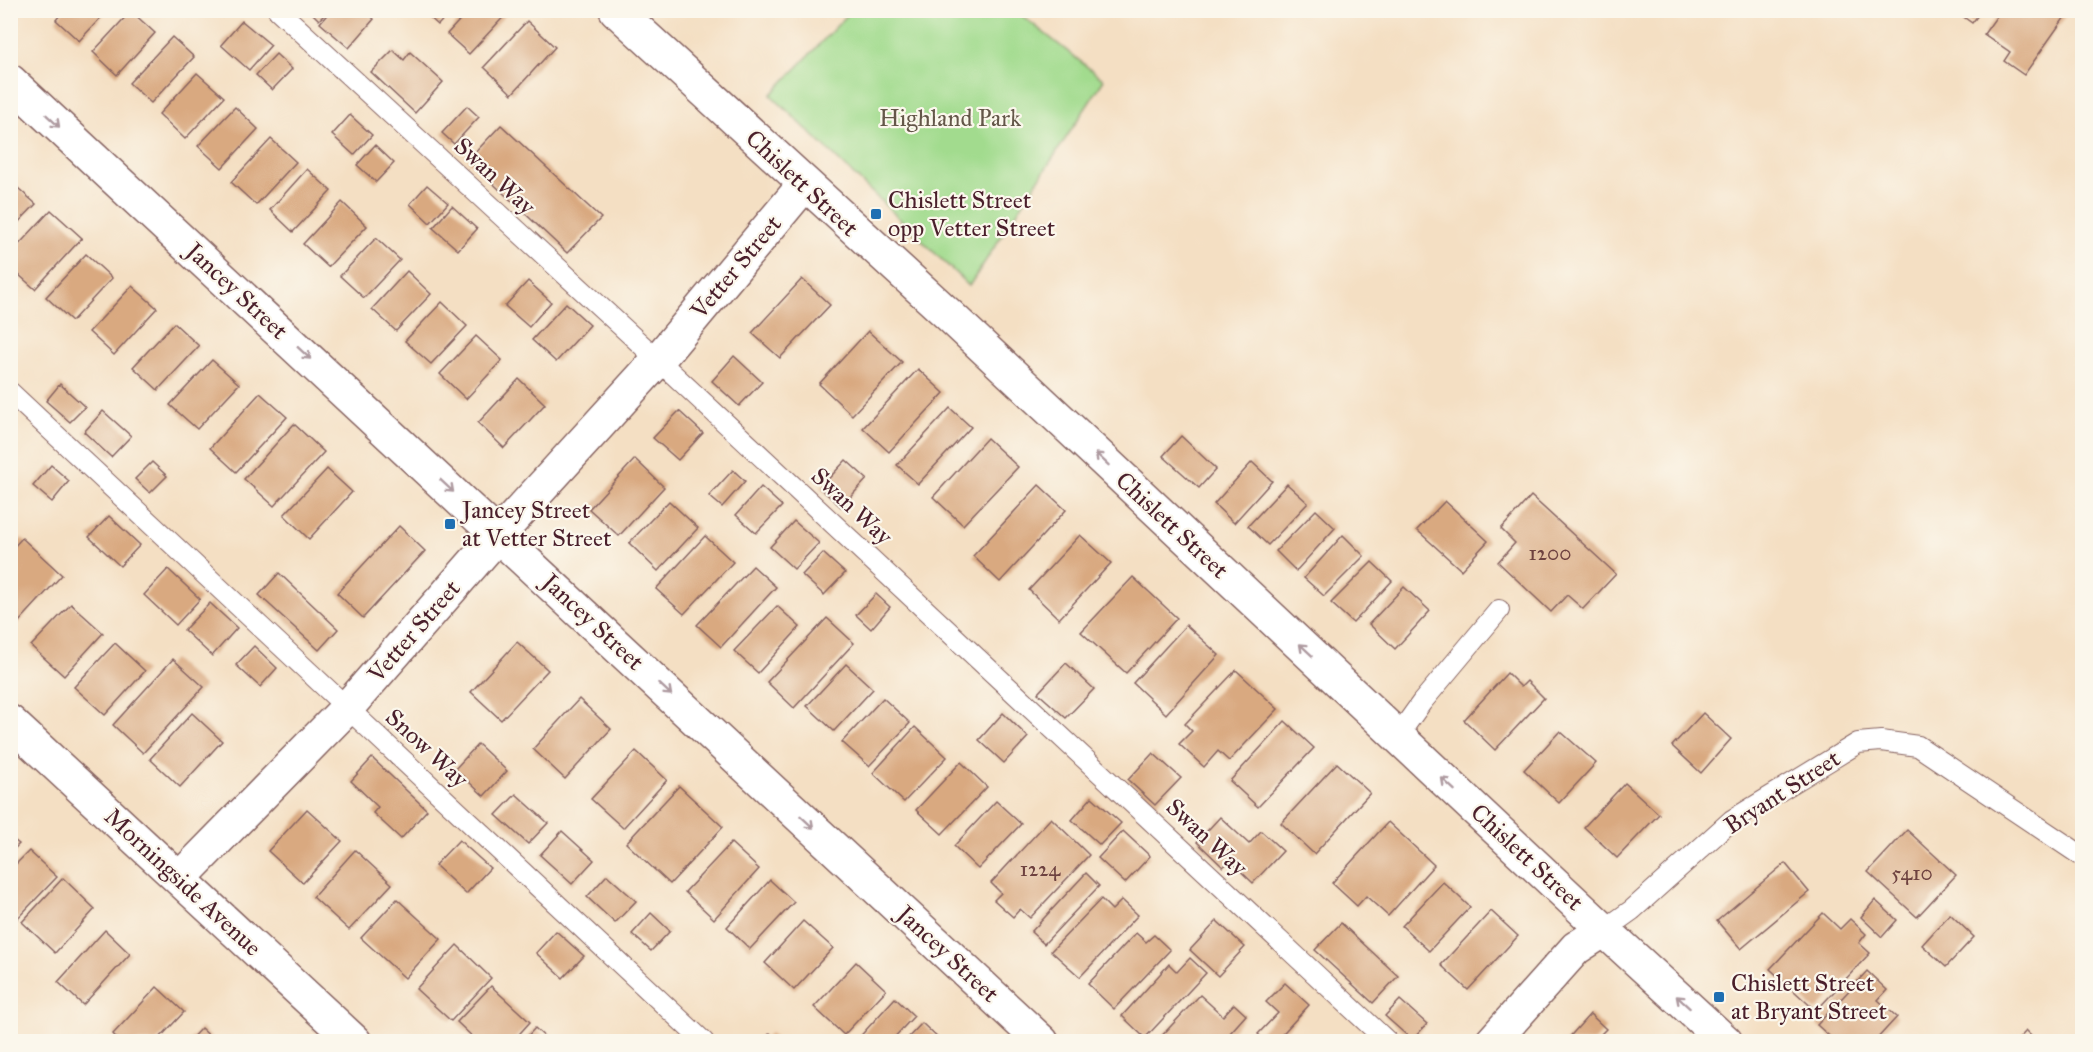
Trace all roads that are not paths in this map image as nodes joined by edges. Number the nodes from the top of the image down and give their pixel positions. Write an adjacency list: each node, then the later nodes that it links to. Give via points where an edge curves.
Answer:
1 (278, 10): 5 (lane, Swan Way)
2 (616, 10): 4 (street, Chislett Street)
3 (10, 81): 7 (street, Jancey Street, one-way to 7)
4 (804, 184): 5 (street, Vetter Street); 11 (street, Chislett Street, one-way to 4)
5 (658, 360): 7 (street, Vetter Street); 18 (lane, Swan Way)
6 (10, 392): 9 (lane, Snow Way)
7 (499, 534): 9 (street, Vetter Street); 17 (street, Jancey Street, one-way to 17)
8 (1499, 610): 11 (lane)
9 (347, 708): 13 (street, Vetter Street); 16 (lane, Snow Way)
10 (10, 722): 13 (street, Morningside Avenue)
11 (1397, 736): 14 (street, Chislett Street, one-way to 11)
12 (2082, 856): 14 (lane, Bryant Street, via 1918,746 1881,741 1858,743 1732,820 1632,910)
13 (180, 878): 15 (street, Morningside Avenue)
14 (1604, 930): 19 (street, Bryant Street, via 1576,948); 20 (street, Chislett Street, one-way to 14)
15 (355, 1041)
16 (704, 1041)
17 (1042, 1041)
18 (1388, 1041)
19 (1492, 1041)
20 (1726, 1041)

